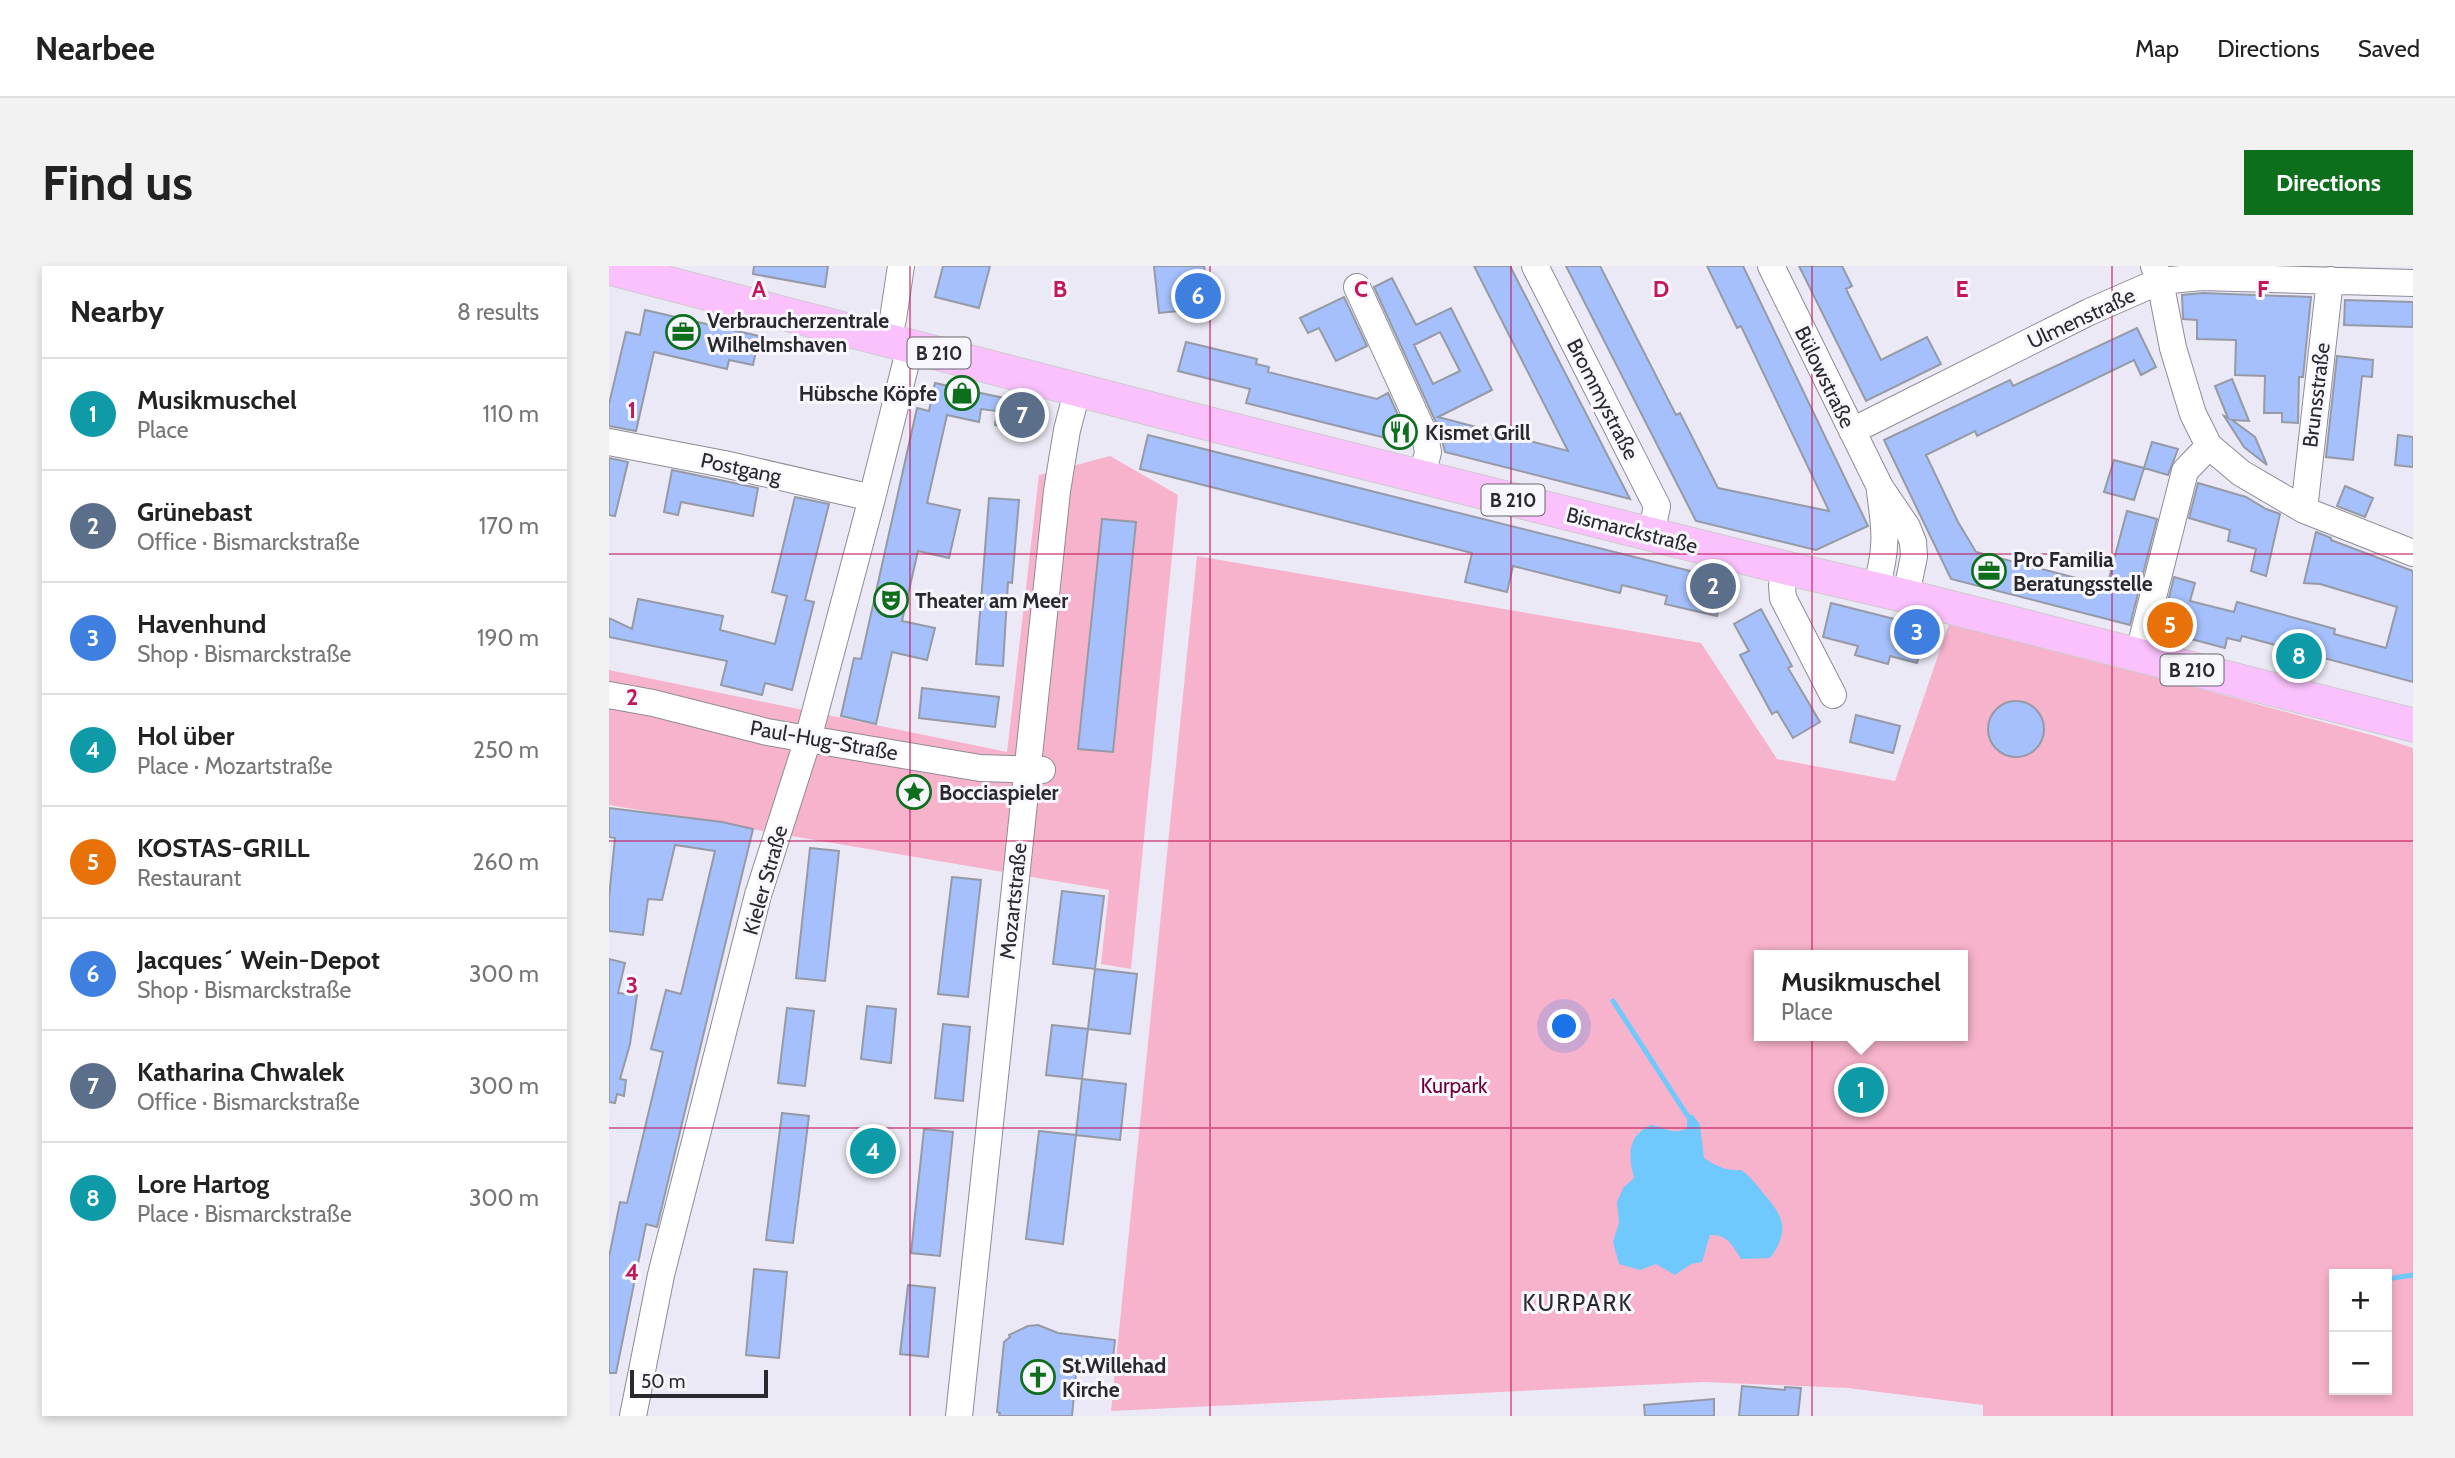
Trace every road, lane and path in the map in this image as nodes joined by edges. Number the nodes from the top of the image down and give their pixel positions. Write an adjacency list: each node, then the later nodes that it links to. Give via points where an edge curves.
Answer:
1 (901, 266): 10 (street, Kieler Straße, via 893,319)
2 (1535, 266): 18 (street, Brommystraße, via 1657,506)
3 (1770, 266): 12 (street, Bülowstraße)
4 (609, 268): 10 (main road, Bismarckstraße / B 210)
5 (2202, 271): 6 (street, Ulmenstraße); 7 (street, Ulmenstraße)
6 (2157, 273): 12 (street, Ulmenstraße); 14 (street, via 2173,348 2193,414)
7 (2330, 280): 8 (street, Ulmenstraße); 17 (street, Brunsstraße)
8 (2413, 283)
9 (1357, 287): 15 (street, via 1425,436 1428,453)
10 (899, 344): 11 (main road, Bismarckstraße / B 210); 16 (street, Kieler Straße)
11 (1079, 388): 15 (main road, Bismarckstraße / B 210); 27 (street, Mozartstraße, via 1057,491)
12 (1852, 431): 21 (street, Bülowstraße, via 1880,487)
13 (609, 442): 16 (street, Postgang)
14 (2209, 446): 17 (street, via 2241,473); 22 (street, via 2185,471)
15 (1422, 477): 18 (main road, Bismarckstraße / B 210)
16 (872, 498): 26 (street, Kieler Straße)
17 (2304, 510): 19 (street)
18 (1651, 534): 20 (main road, Bismarckstraße / B 210)
19 (2413, 553)
20 (1786, 568): 21 (main road, Bismarckstraße / B 210); 24 (street, via 1783,598)
21 (1891, 593): 22 (main road, Bismarckstraße / B 210)
22 (2138, 656): 25 (main road, Bismarckstraße / B 210)
23 (609, 695): 26 (street, Paul-Hug-Straße)
24 (1833, 695)
25 (2413, 725)
26 (808, 739): 27 (street, Paul-Hug-Straße, via 980,768); 28 (street, Kieler Straße, via 758,895 661,1275)
27 (1035, 769): 29 (street, Mozartstraße, via 1010,920)
28 (633, 1416)
29 (959, 1416)

